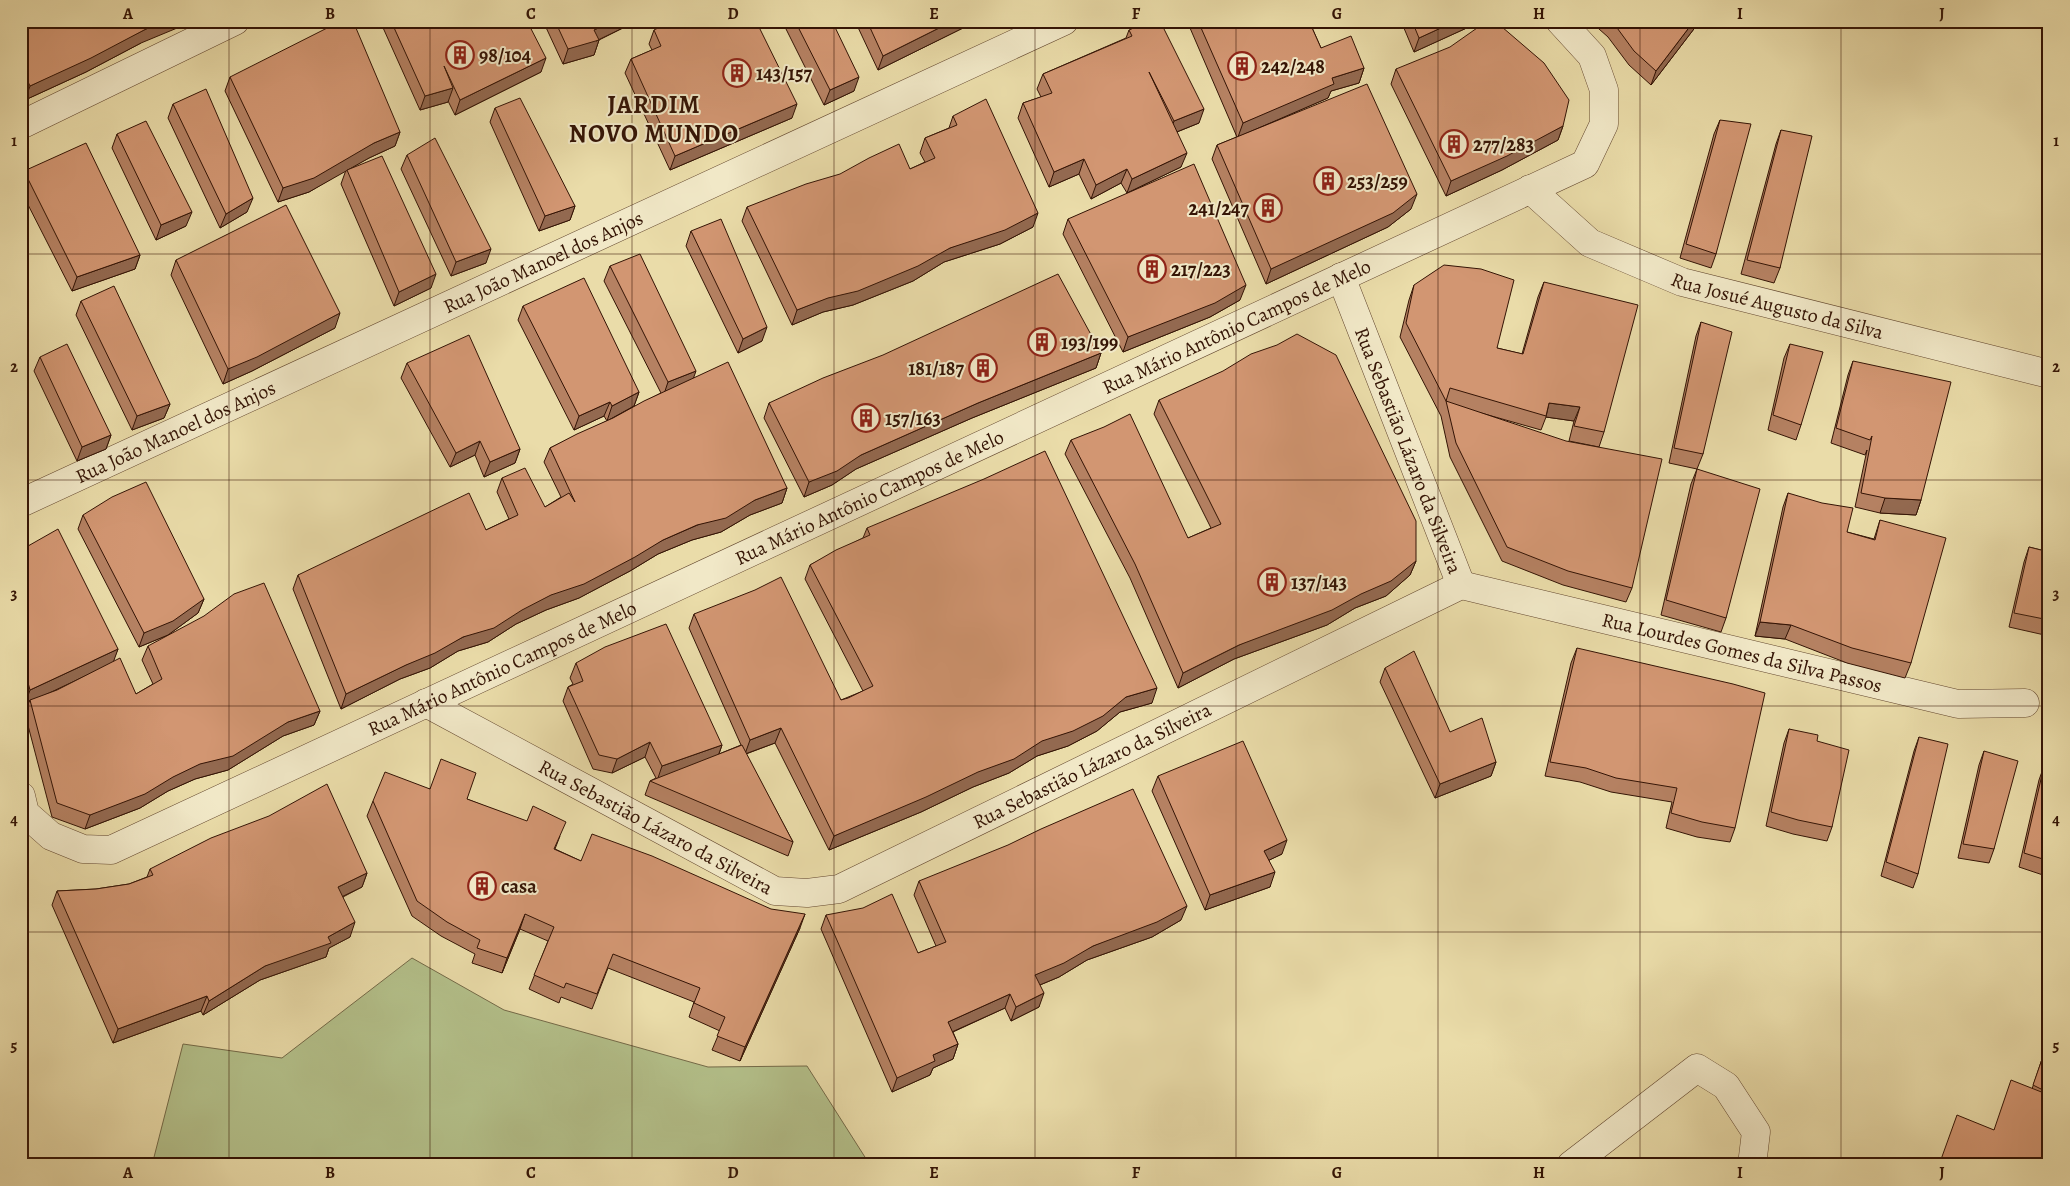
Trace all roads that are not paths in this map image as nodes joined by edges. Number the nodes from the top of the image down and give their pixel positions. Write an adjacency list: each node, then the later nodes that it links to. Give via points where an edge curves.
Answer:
1 (235, 21): 4 (street)
2 (1064, 21): 8 (street, Rua João Manoel dos Anjos)
3 (1560, 21): 5 (street, Rua Mário Antônio Campos de Melo, via 1592,56 1604,90 1604,124 1585,164)
4 (21, 125)
5 (1530, 189): 6 (street, Rua Mário Antônio Campos de Melo); 7 (street, Rua Josué Augusto da Silva, via 1590,243 1682,282)
6 (1341, 277): 9 (street, Rua Sebastião Lázaro da Silveira); 10 (street, Rua Mário Antônio Campos de Melo)
7 (2049, 374)
8 (21, 503)
9 (1461, 585): 10 (street, Rua Sebastião Lázaro da Silveira, via 839,889 807,893 776,891); 11 (street, Rua Lourdes Gomes da Silva Passos, via 1958,704)
10 (426, 703): 12 (street, Rua Mário Antônio Campos de Melo, via 112,850 83,849 51,836 25,813)
11 (2025, 703)
12 (21, 796)
13 (1571, 1165): 14 (street, via 1697,1068 1726,1086 1756,1132)
14 (1752, 1165)

